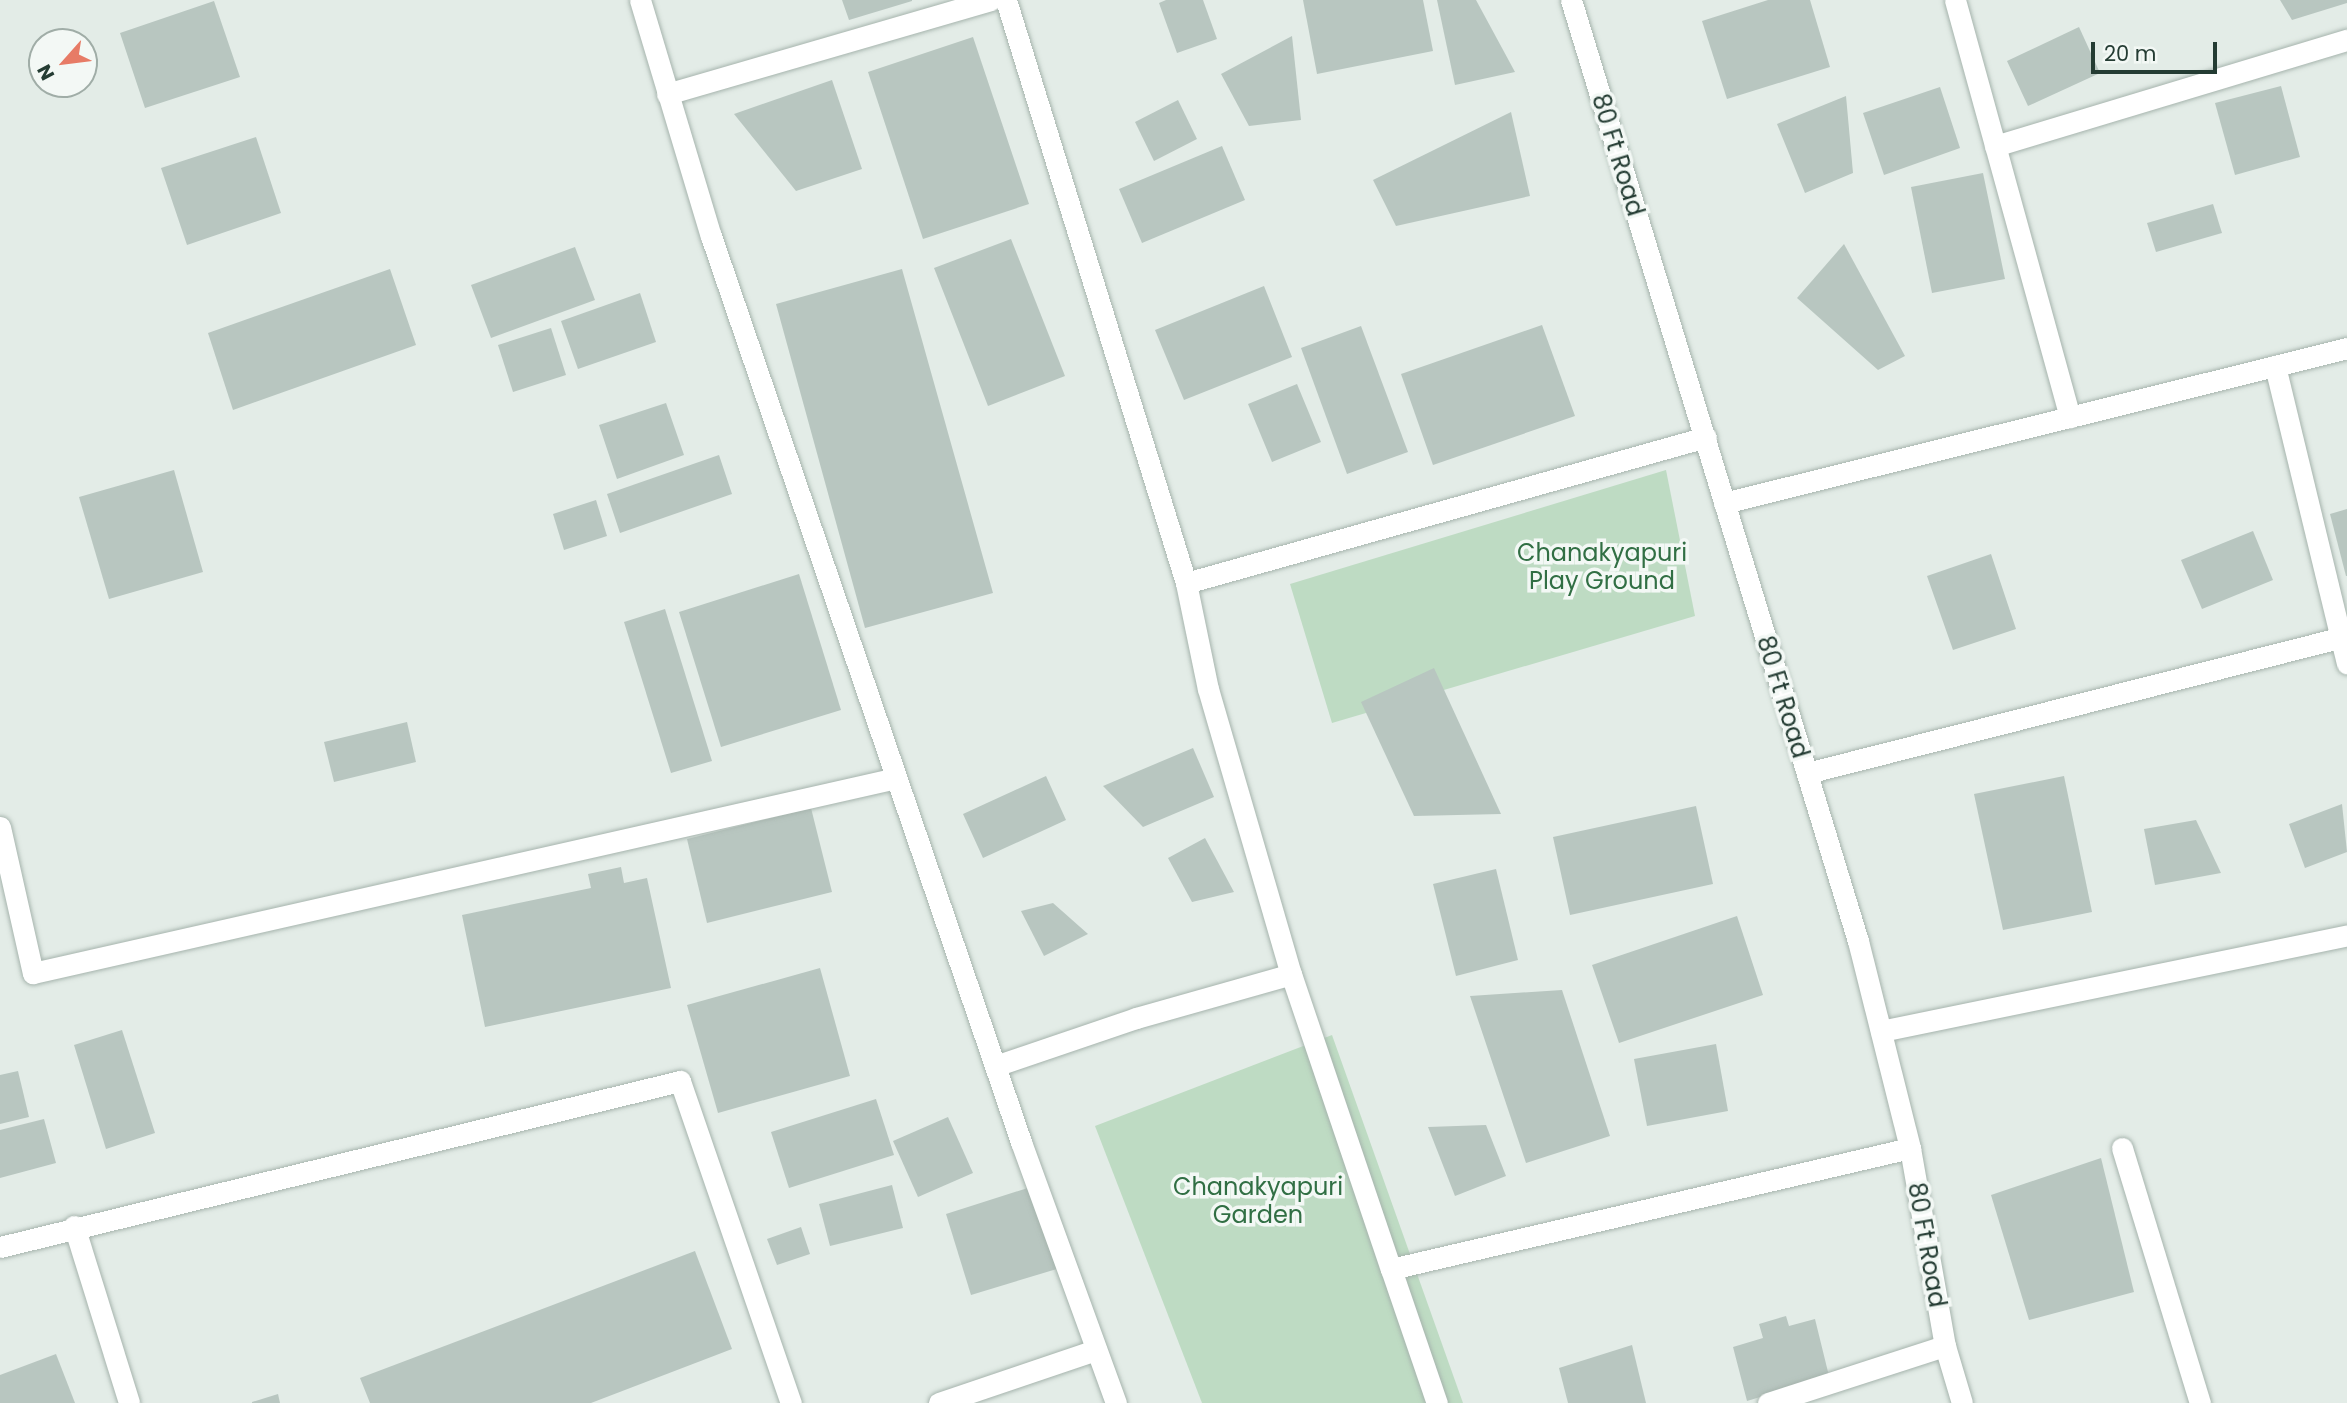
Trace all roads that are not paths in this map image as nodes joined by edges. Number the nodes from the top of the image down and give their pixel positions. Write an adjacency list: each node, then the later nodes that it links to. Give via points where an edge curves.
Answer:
1 (640, 0): 7 (street)
2 (991, 0): 7 (street)
3 (1006, 0): 14 (street)
4 (1571, 0): 12 (street, 80 Ft Road)
5 (1955, 0): 8 (street)
6 (2347, 40): 8 (street)
7 (667, 94): 18 (street)
8 (1995, 146): 11 (street)
9 (2347, 348): 10 (street)
10 (2275, 366): 11 (street); 15 (street)
11 (2070, 417): 13 (street)
12 (1706, 436): 13 (street, 80 Ft Road); 14 (street)
13 (1724, 503): 17 (street, 80 Ft Road)
14 (1186, 583): 21 (street, via 1208,689)
15 (2344, 637): 16 (street); 17 (street)
16 (2347, 663)
17 (1807, 773): 22 (street, 80 Ft Road)
18 (896, 778): 19 (street, via 33,972); 23 (street)
19 (0, 827)
20 (2347, 935): 22 (street)
21 (1291, 974): 23 (street, via 1136,1018); 28 (street)
22 (1881, 1031): 24 (street, 80 Ft Road)
23 (998, 1065): 30 (street)
24 (1910, 1148): 28 (street); 29 (street, 80 Ft Road)
25 (2122, 1148): 38 (street)
26 (74, 1226): 27 (street); 31 (street); 32 (street, via 680,1081)
27 (0, 1247)
28 (1391, 1269): 35 (street)
29 (1945, 1346): 36 (street); 37 (street, 80 Ft Road)
30 (1096, 1350): 33 (street); 34 (street)
31 (129, 1403)
32 (791, 1403)
33 (939, 1403)
34 (1116, 1403)
35 (1437, 1403)
36 (1768, 1403)
37 (1962, 1403)
38 (2200, 1403)

